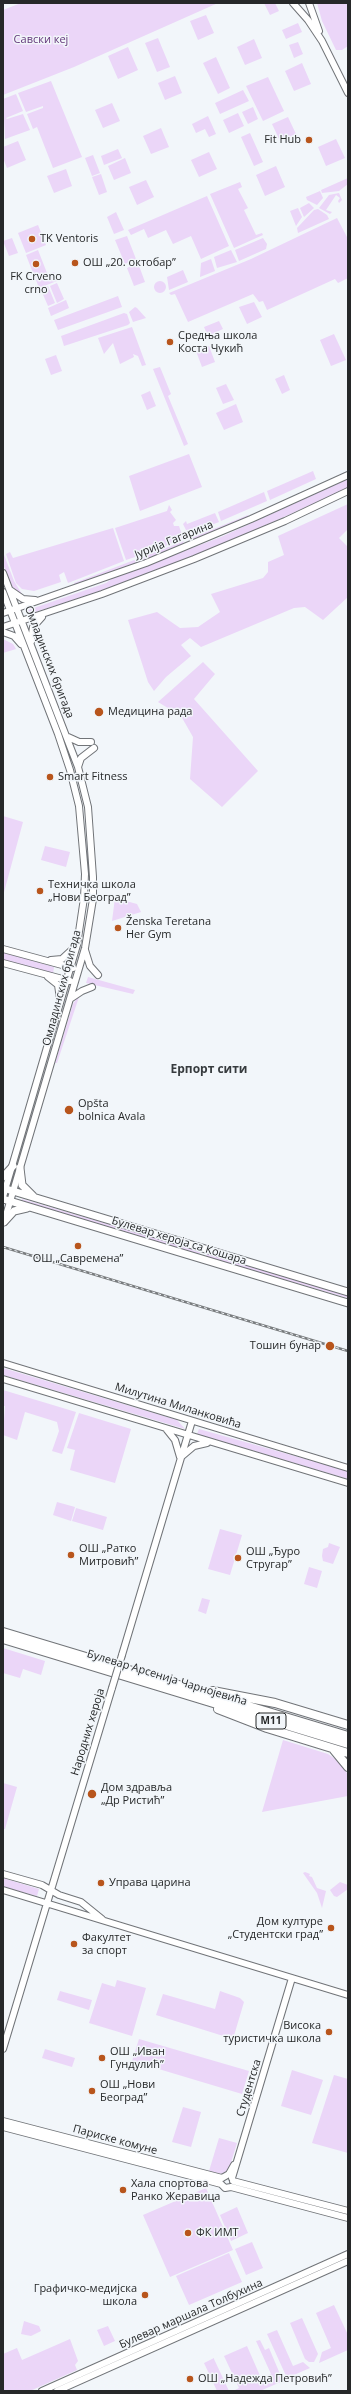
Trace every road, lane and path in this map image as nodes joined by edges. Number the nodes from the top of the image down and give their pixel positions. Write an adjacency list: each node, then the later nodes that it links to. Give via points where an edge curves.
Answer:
1 (293, 3): 3 (street)
2 (309, 3): 3 (street)
3 (322, 41): 4 (street)
4 (348, 93)
5 (348, 475): 10 (street, Јурија Гагарина, via 136,567)
6 (348, 491): 15 (street, via 194,559)
7 (3, 573): 8 (street, Омладинских бригада)
8 (9, 589): 10 (street, via 23,599); 12 (street, Омладинских бригада)
9 (3, 593): 11 (street); 13 (street, Омладинских бригада)
10 (45, 599): 12 (street, Јурија Гагарина)
11 (3, 603)
12 (17, 608): 13 (street, Јурија Гагарина); 16 (street, Омладинских бригада)
13 (10, 611): 14 (street, Јурија Гагарина); 17 (street, Омладинских бригада)
14 (3, 612)
15 (46, 614): 16 (street); 20 (street, via 34,624)
16 (22, 621): 17 (street); 20 (street, Омладинских бригада)
17 (15, 623): 18 (street); 21 (street, Омладинских бригада)
18 (3, 627)
19 (3, 632): 21 (street, via 14,636)
20 (32, 645): 22 (street, Омладинских бригада)
21 (24, 648): 24 (street, Омладинских бригада, via 60,740 78,802 85,874)
22 (68, 737): 23 (street, Омладинских бригада); 23 (street, via 93,745 81,758)
23 (78, 767): 25 (street, Омладинских бригада, via 88,807 94,877)
24 (77, 945): 27 (street, via 62,959); 29 (street, Омладинских бригада)
25 (85, 948): 30 (street, Омладинских бригада); 32 (street, via 90,966)
26 (3, 949): 27 (street)
27 (45, 960): 29 (street)
28 (3, 963): 31 (street)
29 (71, 968): 30 (street); 33 (street, Омладинских бригада)
30 (79, 970): 34 (street, Омладинских бригада)
31 (45, 975): 33 (street); 37 (street, via 58,985)
32 (98, 975)
33 (67, 981): 34 (street); 37 (street, Омладинских бригада)
34 (75, 983): 36 (street, Омладинских бригада)
35 (92, 987): 36 (street)
36 (70, 999): 39 (street, Омладинских бригада)
37 (60, 1006): 38 (street, Омладинских бригада)
38 (13, 1166): 40 (main road); 41 (street, Омладинских бригада)
39 (20, 1168): 42 (street, Омладинских бригада); 44 (main road, via 22,1185)
40 (3, 1177)
41 (4, 1188): 42 (main road, Булевар хероја са Кошара); 43 (street, Омладинских бригада)
42 (13, 1191): 43 (street, Омладинских бригада); 44 (main road, Булевар хероја са Кошара)
43 (5, 1199): 45 (main road, Булевар хероја са Кошара); 46 (street, Омладинских бригада)
44 (38, 1199): 47 (main road, Булевар хероја са Кошара)
45 (33, 1208): 46 (main road, via 16,1210); 48 (main road, Булевар хероја са Кошара)
46 (3, 1224)
47 (204, 1249): 48 (main road); 49 (main road, Булевар хероја са Кошара)
48 (201, 1259): 50 (main road, Булевар хероја са Кошара)
49 (348, 1292)
50 (348, 1303)
51 (3, 1363): 53 (street, Милутина Миланковића)
52 (3, 1379): 54 (street)
53 (192, 1421): 55 (street, Народних хероја); 58 (street, Милутина Миланковића)
54 (164, 1429): 55 (street); 57 (street, via 176,1440)
55 (187, 1435): 56 (street); 57 (street, Народних хероја)
56 (213, 1443): 57 (street, via 194,1446); 59 (street)
57 (181, 1458): 70 (street, Народних хероја, bridge)
58 (348, 1468)
59 (348, 1483)
60 (3, 1632): 62 (highway, Булевар Арсенија Чарнојевића / M11)
61 (3, 1639): 62 (highway, Булевар Арсенија Чарнојевића / M11)
62 (196, 1694): 63 (highway, via 210,1690 260,1700); 64 (highway, Булевар Арсенија Чарнојевића / M11); 65 (highway, via 200,1702 255,1724); 66 (highway, Булевар Арсенија Чарнојевића / M11)
63 (348, 1724)
64 (348, 1736)
65 (332, 1748): 66 (highway); 67 (highway)
66 (347, 1751)
67 (348, 1767)
68 (3, 1874): 70 (street)
69 (3, 1890): 71 (street)
70 (51, 1890): 71 (street, Народних хероја); 72 (street, via 86,1904)
71 (47, 1904): 72 (street); 75 (street, Народних хероја)
72 (103, 1920): 73 (street)
73 (292, 1978): 74 (street); 78 (street, Студентска, via 238,2159)
74 (348, 1995)
75 (3, 2049)
76 (3, 2121): 78 (street, Париске комуне)
77 (3, 2127): 78 (street, Париске комуне)
78 (228, 2181): 79 (street, Париске комуне); 80 (street, Париске комуне)
79 (348, 2211)
80 (348, 2218)
81 (348, 2254): 83 (street, Булевар маршала Толбухина)
82 (348, 2261): 84 (street, Булевар маршала Толбухина)
83 (42, 2391)
84 (56, 2391)

